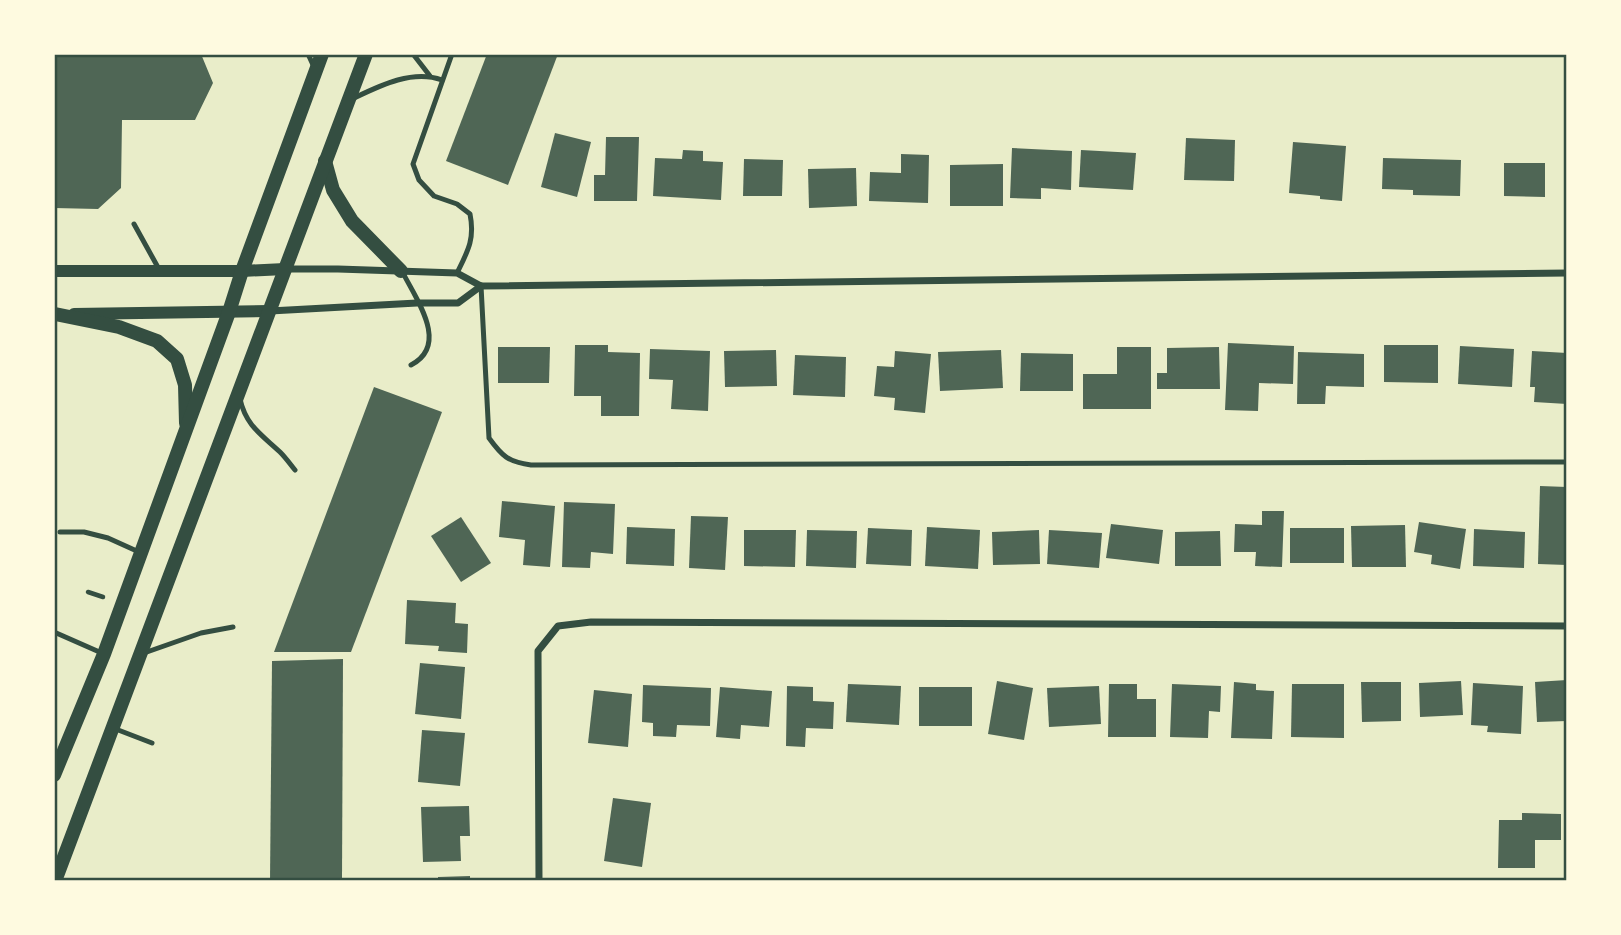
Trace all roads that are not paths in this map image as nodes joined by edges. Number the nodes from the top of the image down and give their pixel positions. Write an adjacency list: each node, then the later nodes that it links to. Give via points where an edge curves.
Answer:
1 (308, 54): 6 (lane)
2 (322, 54): 6 (main road)
3 (366, 54): 9 (main road)
4 (413, 54): 7 (lane)
5 (452, 54): 8 (lane)
6 (316, 72): 15 (main road)
7 (430, 76): 8 (lane); 9 (lane, via 394,80)
8 (442, 80): 17 (lane, via 413,164 419,180 434,196 471,214 471,243)
9 (349, 100): 10 (main road)
10 (325, 161): 12 (main road); 16 (main road, via 333,190 352,221)
11 (134, 224): 14 (lane)
12 (285, 269): 15 (street); 16 (street); 21 (main road)
13 (54, 271): 14 (street)
14 (160, 271): 15 (street)
15 (242, 271): 22 (main road)
16 (401, 271): 17 (street); 20 (lane)
17 (457, 273): 19 (street)
18 (1567, 273): 19 (street)
19 (481, 286): 20 (street, via 458,303); 27 (lane, via 489,438 501,455 516,463)
20 (418, 303): 21 (street); 24 (lane, via 429,325 428,344 426,353)
21 (269, 311): 22 (street); 25 (main road)
22 (229, 312): 23 (street); 26 (main road)
23 (55, 314): 26 (main road, via 119,327 157,341 177,359 185,385)
24 (411, 365)
25 (239, 392): 28 (lane, via 252,427); 35 (main road)
26 (186, 432): 30 (main road)
27 (1567, 462)
28 (295, 470)
29 (60, 532): 30 (lane, via 108,538)
30 (142, 553): 34 (main road)
31 (1567, 626): 40 (street, via 591,622 558,626 538,651)
32 (233, 627): 35 (lane)
33 (54, 632): 34 (lane)
34 (104, 654): 38 (main road)
35 (141, 654): 36 (main road)
36 (113, 728): 37 (lane); 39 (main road)
37 (152, 743)
38 (54, 775)
39 (55, 881)
40 (539, 881)

